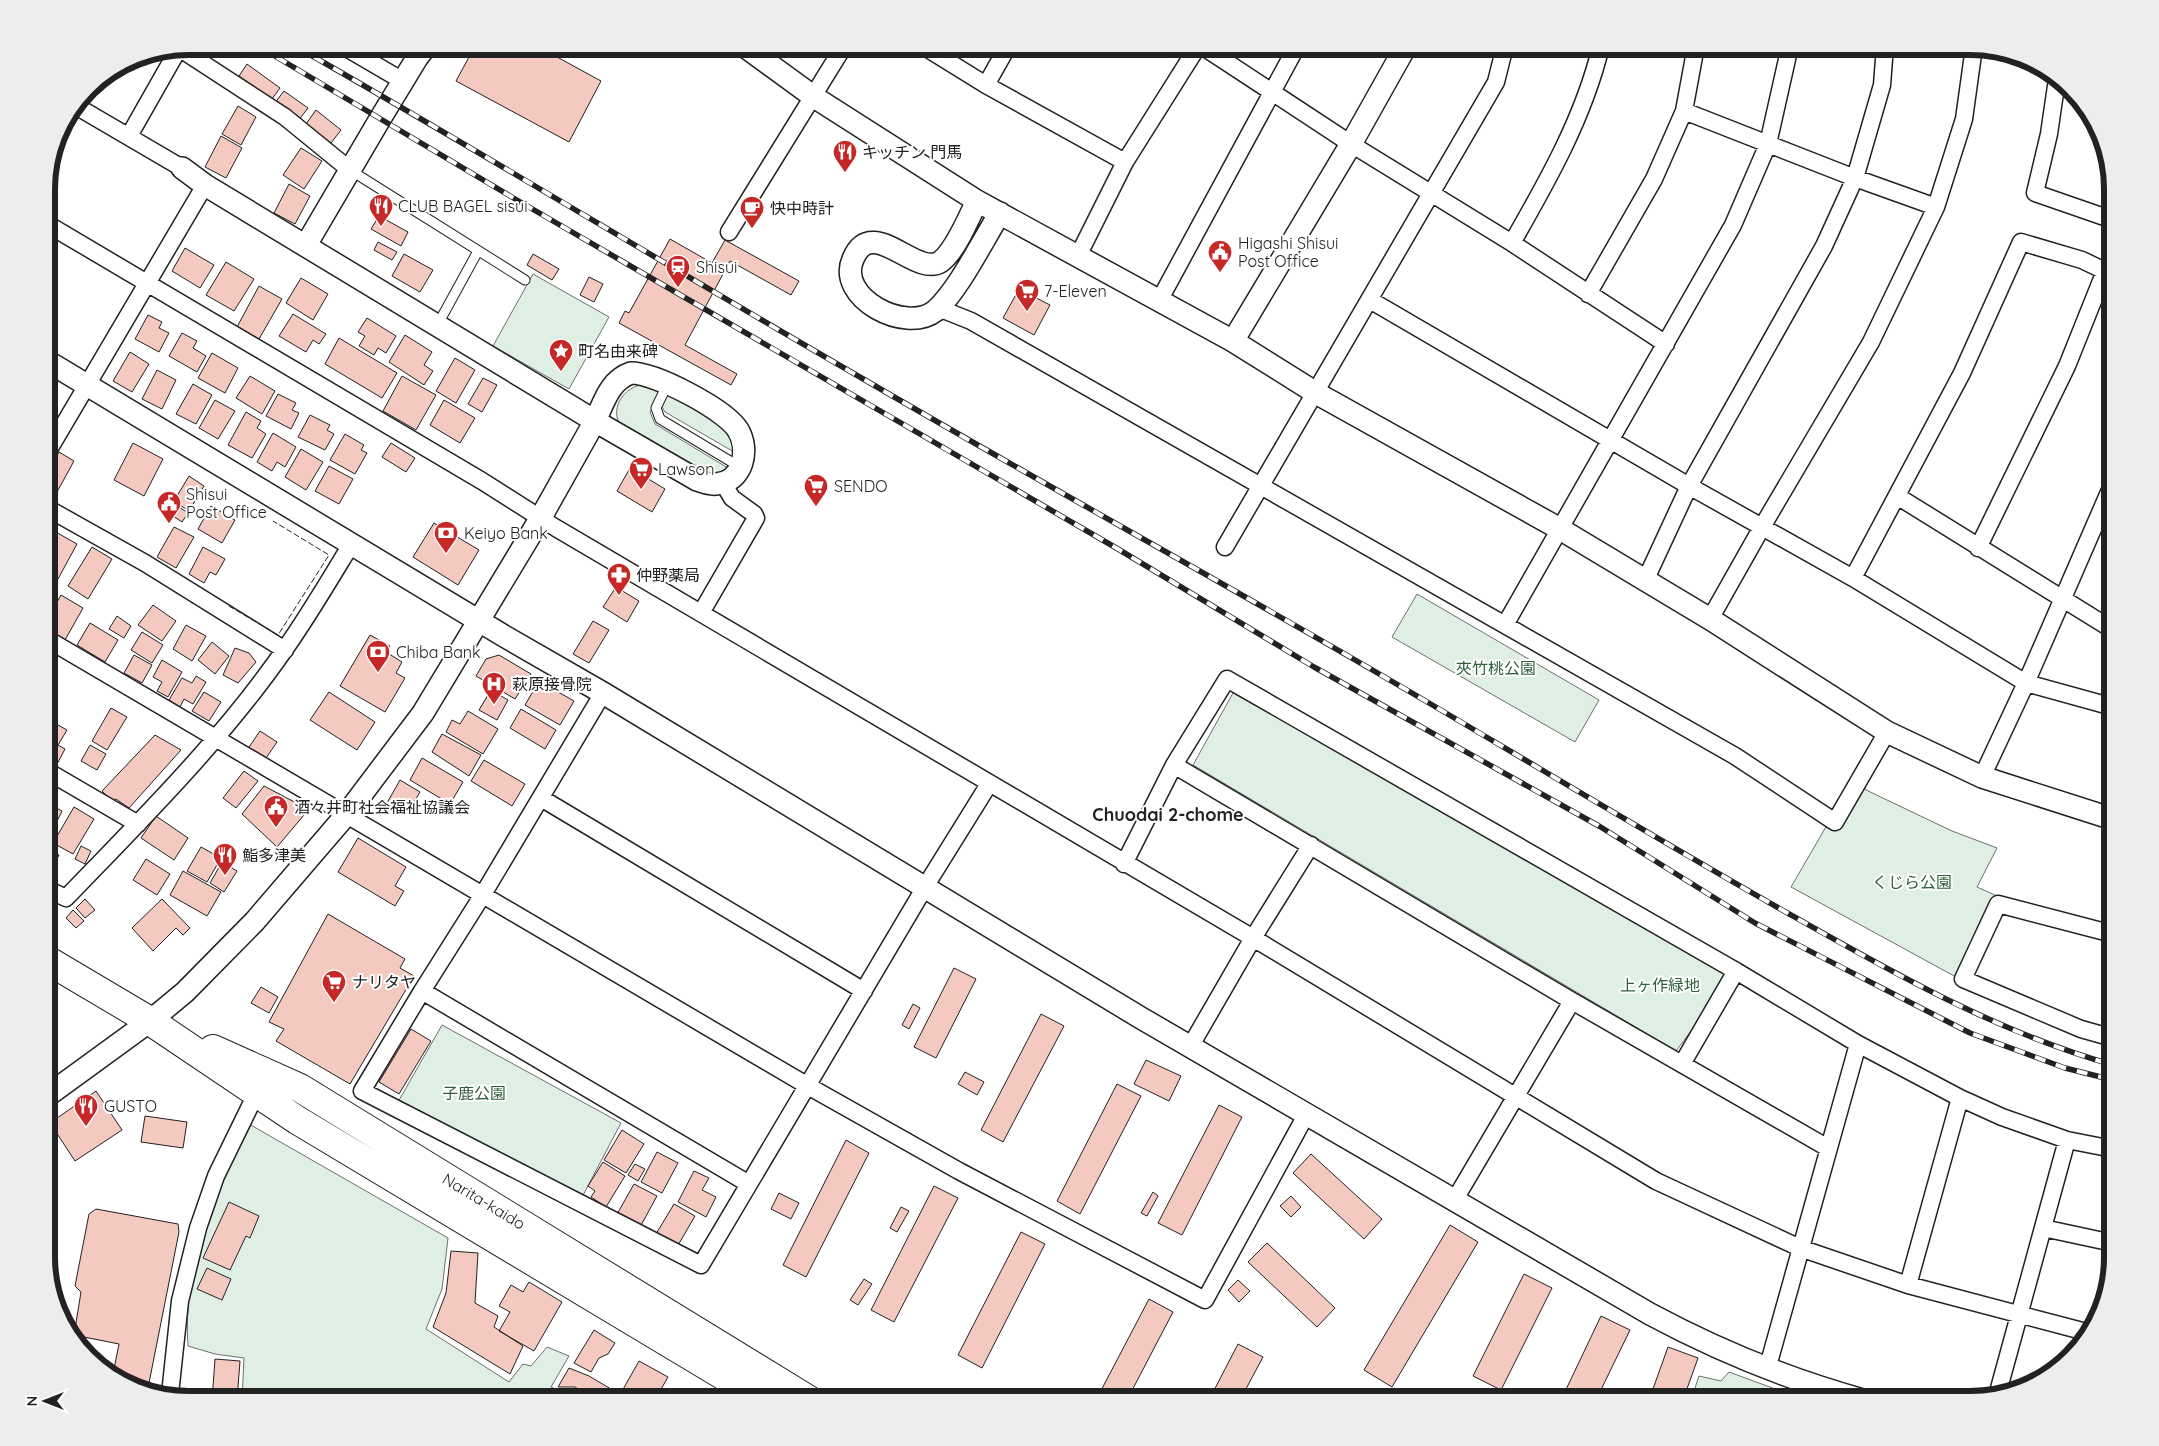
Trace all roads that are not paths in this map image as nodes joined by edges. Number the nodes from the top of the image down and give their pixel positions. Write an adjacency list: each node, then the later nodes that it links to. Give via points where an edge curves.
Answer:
1 (190, 55): 31 (street, via 285,117)
2 (358, 55): 19 (street)
3 (420, 55): 19 (street)
4 (756, 55): 23 (street)
5 (839, 55): 23 (street)
6 (938, 55): 20 (street)
7 (1003, 55): 20 (street)
8 (1192, 55): 29 (street)
9 (1215, 55): 22 (street)
10 (1292, 55): 22 (street)
11 (1401, 55): 27 (street)
12 (1503, 55): 34 (street, via 1496,82)
13 (1599, 55): 41 (street, via 1593,79 1560,157)
14 (1694, 55): 25 (street)
15 (1788, 55): 28 (street)
16 (1884, 55): 32 (street, via 1882,85)
17 (1973, 55): 36 (street, via 1964,119)
18 (174, 56): 26 (street)
19 (403, 81): 31 (street)
20 (986, 85): 29 (street)
21 (2056, 86): 38 (street, via 2035,193)
22 (1272, 93): 27 (street); 50 (street)
23 (814, 97): 35 (street); 40 (street)
24 (82, 109): 26 (street)
25 (1684, 111): 28 (street); 49 (street, via 1654,179)
26 (129, 136): 30 (street)
27 (1351, 144): 34 (street); 54 (street)
28 (1768, 144): 32 (street); 55 (street, via 1733,225)
29 (1124, 162): 44 (street)
30 (182, 168): 33 (street)
31 (350, 170): 42 (street); 43 (lane)
32 (1855, 178): 36 (street); 66 (street, via 1824,246)
33 (205, 185): 42 (street); 48 (street)
34 (1431, 195): 41 (street); 51 (street)
35 (978, 201): 37 (street); 52 (street, via 947,257 938,263 911,258 874,242 863,245 853,259 852,284 874,307 895,317 918,317)
36 (1936, 207): 71 (street, via 1871,342)
37 (1000, 213): 44 (street); 52 (street, via 954,287)
38 (2104, 217)
39 (55, 229): 48 (street)
40 (729, 232)
41 (1512, 243): 49 (street)
42 (306, 245): 53 (street)
43 (478, 251): 47 (lane); 53 (lane)
44 (1078, 256): 50 (street)
45 (2104, 271): 67 (street, via 2082,260 2021,242 1962,372)
46 (2104, 274): 75 (street, via 2067,366)
47 (525, 280)
48 (146, 284): 58 (street); 70 (street)
49 (1588, 294): 55 (street)
50 (1159, 300): 54 (street)
51 (1370, 300): 59 (street); 62 (street)
52 (935, 310): 65 (street, via 971,321)
53 (438, 324): 60 (street)
54 (1232, 342): 59 (street)
55 (1666, 344): 62 (street)
56 (55, 366): 58 (street)
57 (668, 383): 60 (street, via 639,373 624,376 612,386); 63 (street, via 733,423 745,447); 63 (lane, via 656,408 660,419)
58 (88, 384): 61 (street); 73 (street)
59 (1316, 393): 65 (street); 72 (street)
60 (595, 421): 64 (street, via 698,480); 70 (street)
61 (55, 438)
62 (1612, 440): 66 (street); 72 (street)
63 (740, 467): 64 (street)
64 (723, 483): 79 (street, via 732,498 756,518)
65 (1260, 485): 74 (street); 82 (street)
66 (1689, 486): 71 (street); 77 (street)
67 (1897, 496): 75 (street); 76 (street)
68 (2104, 503): 78 (street)
69 (55, 513): 85 (street, via 145,563)
70 (540, 518): 79 (street); 81 (street)
71 (1762, 527): 76 (street); 80 (street)
72 (1560, 529): 77 (street); 82 (street)
73 (352, 543): 81 (street); 85 (street)
74 (1225, 547)
75 (1978, 548): 78 (street)
76 (1853, 578): 86 (street)
77 (1645, 580): 80 (street)
78 (2061, 599): 83 (street); 86 (street)
79 (701, 613): 94 (street)
80 (1710, 619): 89 (street)
81 (478, 621): 87 (street); 96 (street, via 423,713)
82 (1505, 625): 89 (street, via 1735,756 1835,822)
83 (2104, 625)
84 (55, 644): 90 (street)
85 (285, 650): 90 (street)
86 (2026, 683): 88 (street); 93 (street)
87 (603, 693): 95 (street); 101 (street)
88 (2104, 705)
89 (1887, 732): 93 (street)
90 (215, 738): 96 (street); 98 (street)
91 (1174, 765): 99 (street); 100 (street); 107 (street, via 1227,679)
92 (55, 776): 98 (street)
93 (1982, 777): 97 (street)
94 (988, 784): 100 (street); 101 (street)
95 (541, 798): 103 (street); 109 (street)
96 (346, 815): 103 (street); 111 (street, via 255,921 185,992)
97 (2104, 816)
98 (138, 824): 102 (street, via 66,898)
99 (1311, 845): 105 (street); 110 (street)
100 (1124, 864): 105 (street)
101 (925, 886): 109 (street); 114 (street)
102 (55, 893)
103 (482, 896): 108 (street); 116 (street)
104 (2104, 932): 112 (street, via 1998,904 1963,979)
105 (1253, 938): 114 (street); 119 (street)
106 (55, 965): 111 (highway, Narita-kaido)
107 (1736, 971): 113 (street); 115 (street)
108 (422, 991): 125 (street); 125 (street, via 362,1091 702,1265)
109 (864, 991): 116 (street)
110 (1572, 1001): 115 (street); 119 (street)
111 (150, 1021): 117 (street); 118 (highway, Narita-kaido); 137 (highway, Narita-kaido, via 300,1088)
112 (2104, 1035)
113 (1858, 1044): 120 (street); 124 (street)
114 (1190, 1047): 121 (street)
115 (1682, 1064): 124 (street)
116 (808, 1086): 121 (street, via 1205,1300); 125 (street)
117 (55, 1090)
118 (256, 1094): 135 (street, via 216,1176 198,1228 180,1301); 136 (highway, Narita-kaido)
119 (1517, 1096): 126 (street); 129 (street, via 1656,1181)
120 (1960, 1098): 122 (street); 130 (street)
121 (1306, 1115): 126 (street)
122 (2067, 1140): 123 (street); 127 (street)
123 (2104, 1147)
124 (1828, 1148): 129 (street)
125 (749, 1184)
126 (1454, 1201): 133 (street, via 1685,1333)
127 (2043, 1228): 128 (street); 131 (street)
128 (2104, 1241)
129 (1800, 1248): 130 (street); 133 (street)
130 (1908, 1285): 131 (street)
131 (2019, 1315): 132 (street); 134 (street)
132 (2082, 1331)
133 (1768, 1366): 138 (street)
134 (1999, 1387)
135 (171, 1389)
136 (749, 1391)
137 (794, 1391)
138 (1838, 1391)

